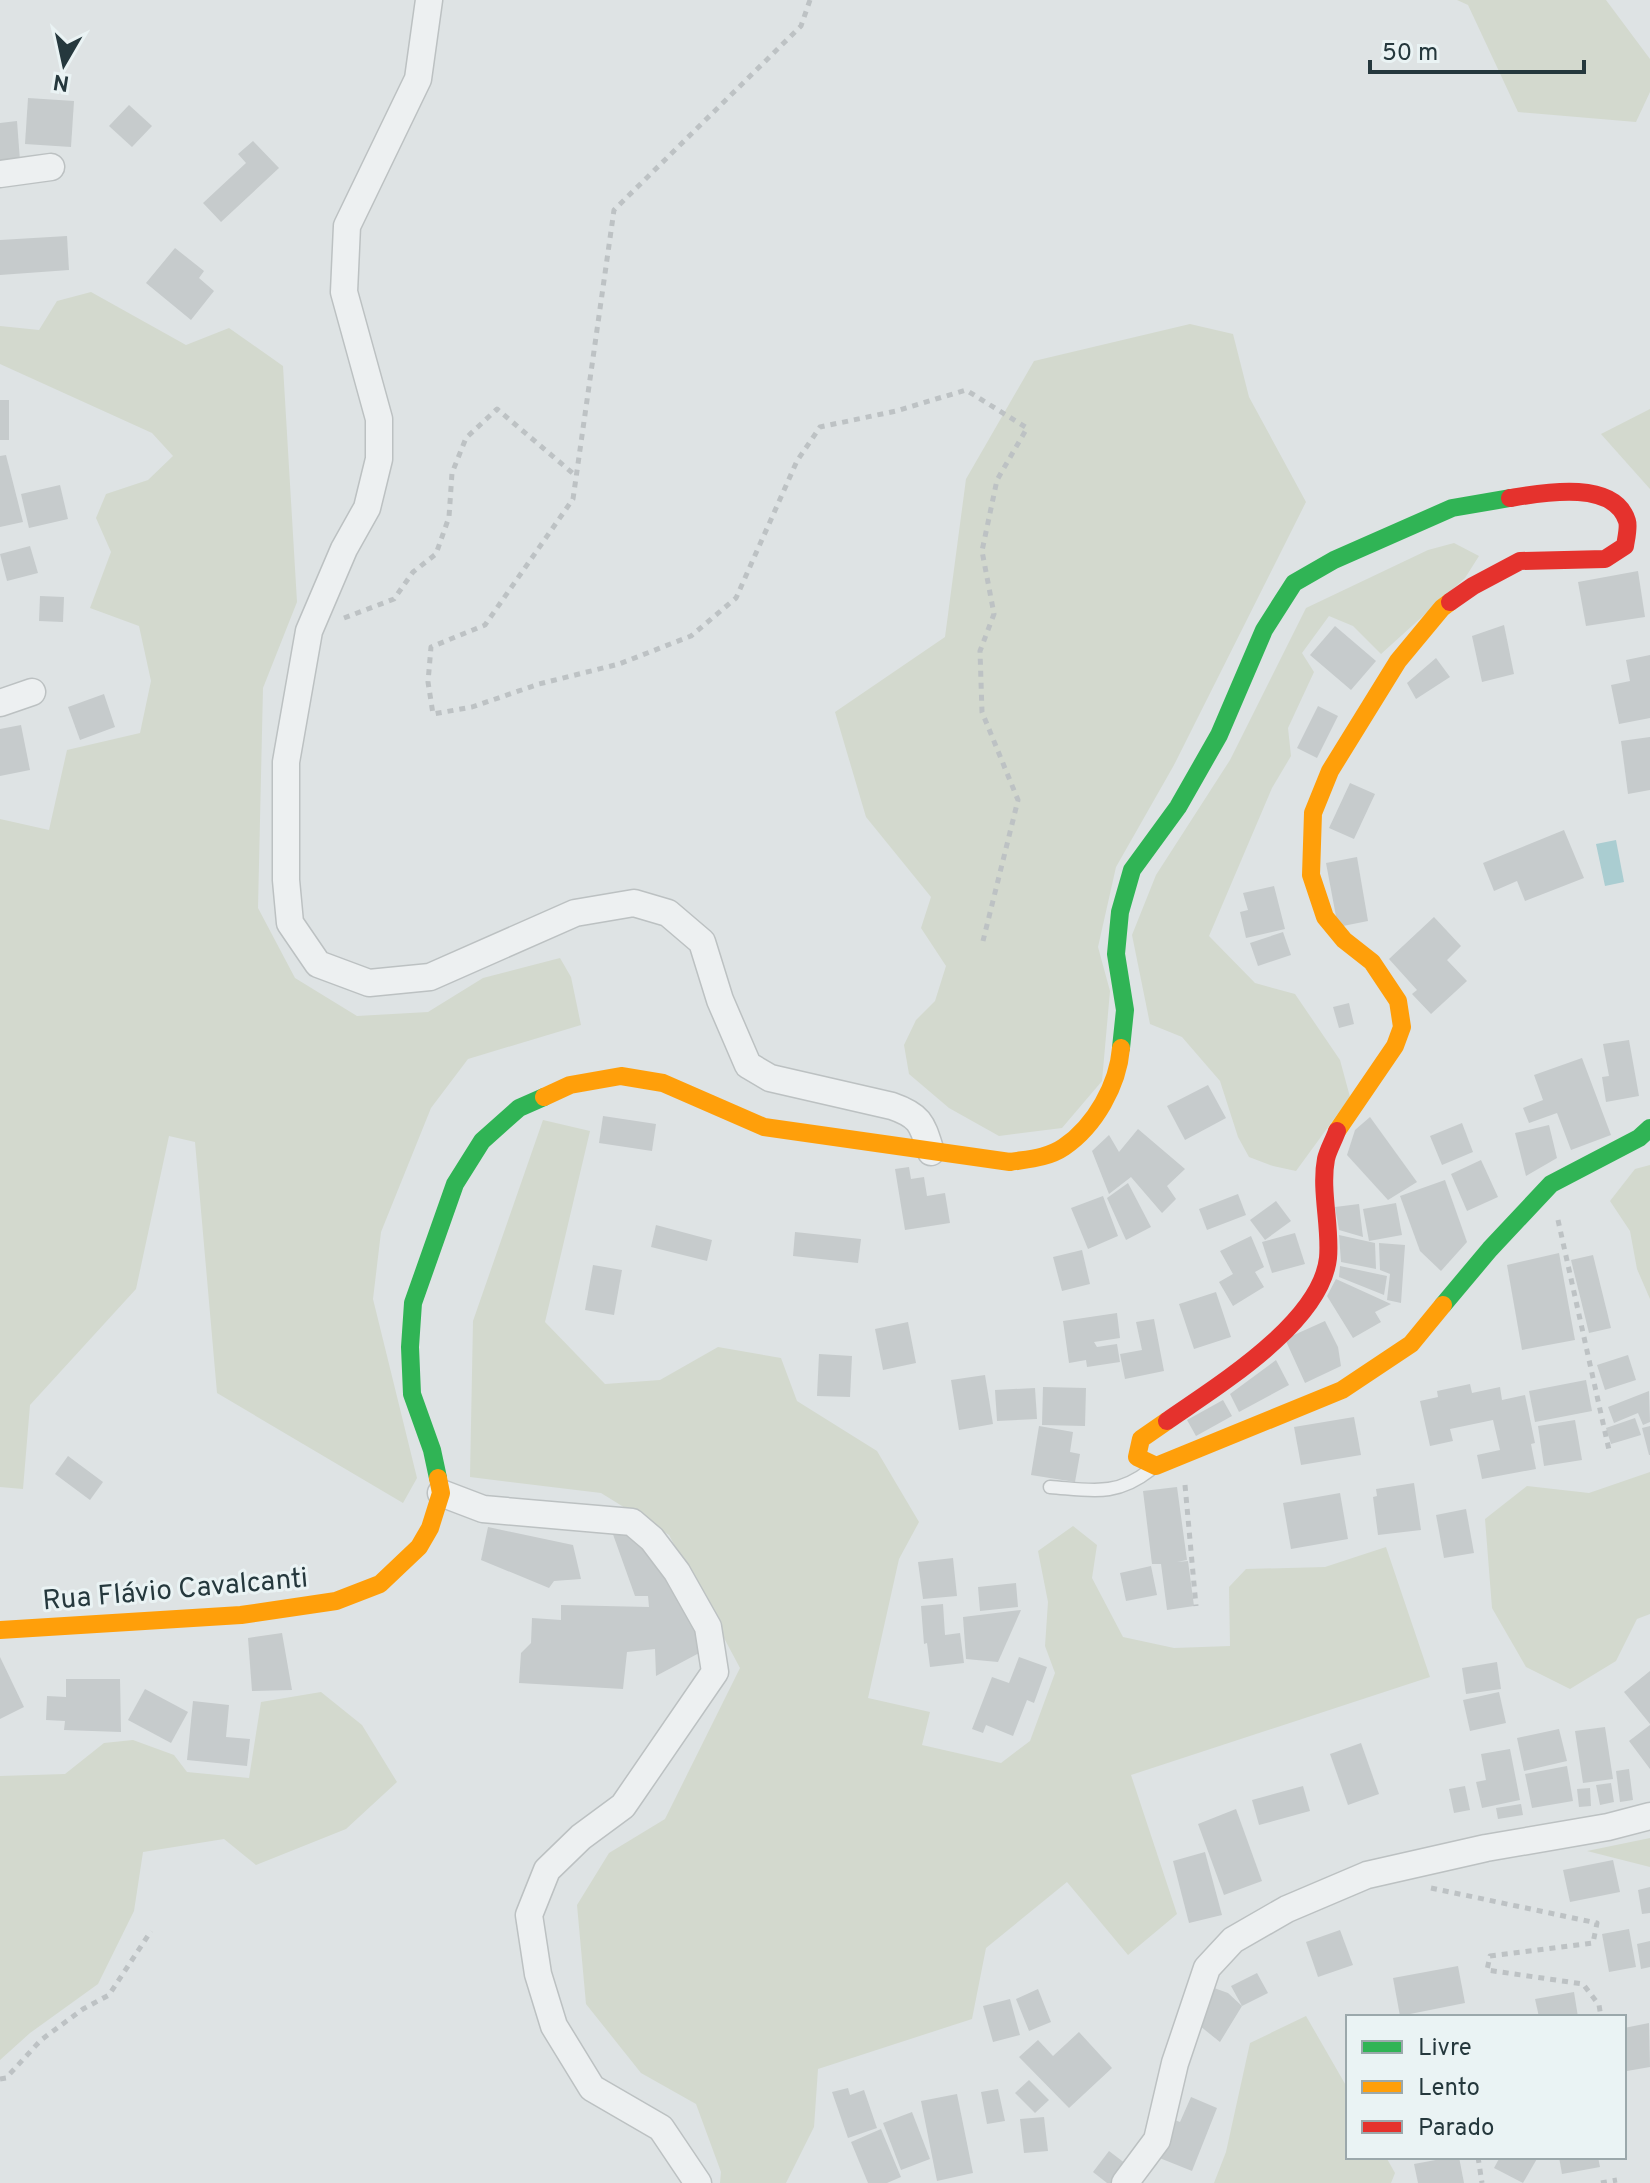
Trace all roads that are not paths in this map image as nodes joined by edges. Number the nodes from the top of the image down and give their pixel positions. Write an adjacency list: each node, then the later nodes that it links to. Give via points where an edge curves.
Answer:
1 (429, 0): 7 (street, via 418,79 347,226 344,292 379,419 379,459 367,508 309,631 286,762 290,923 318,964 369,983 430,977 575,913 634,903 668,913 702,942 748,1065 770,1078 910,1112 922,1124)
2 (51, 167): 3 (street)
3 (0, 174)
4 (32, 692): 5 (street)
5 (0, 703)
6 (1650, 1128): 8 (street, via 1551,1184 1411,1344 1342,1390)
7 (931, 1152): 8 (street, via 1010,1162 1041,1157 1064,1147 1111,1090 1125,1010 1116,954 1120,912 1132,870 1178,807 1219,735 1264,630 1294,583 1452,508 1556,490 1593,494 1618,506 1628,522 1625,546 1605,559 1520,561 1442,608 1398,661 1330,771 1313,813 1311,875 1325,917 1372,962 1398,1001 1402,1027 1395,1046 1340,1123 1326,1160 1328,1260 1315,1295 1252,1361 1141,1439 1137,1457); 10 (street, via 764,1127 663,1083 621,1076 570,1085 519,1108 482,1141 455,1184 413,1303 412,1394)
8 (1156, 1466): 9 (lane, via 1114,1490)
9 (1050, 1487)
10 (441, 1493): 11 (street, Rua Flávio Cavalcanti, via 419,1547 380,1584 336,1601 241,1615); 13 (street, via 483,1509 632,1522 677,1572 708,1627 715,1672 623,1806 547,1870 529,1915 538,1974 554,2026 592,2088 661,2128)
11 (0, 1630)
12 (1650, 1816): 14 (street, via 1367,1875 1287,1909 1233,1940 1207,1968 1175,2063 1157,2140)
13 (698, 2183)
14 (1125, 2183)

